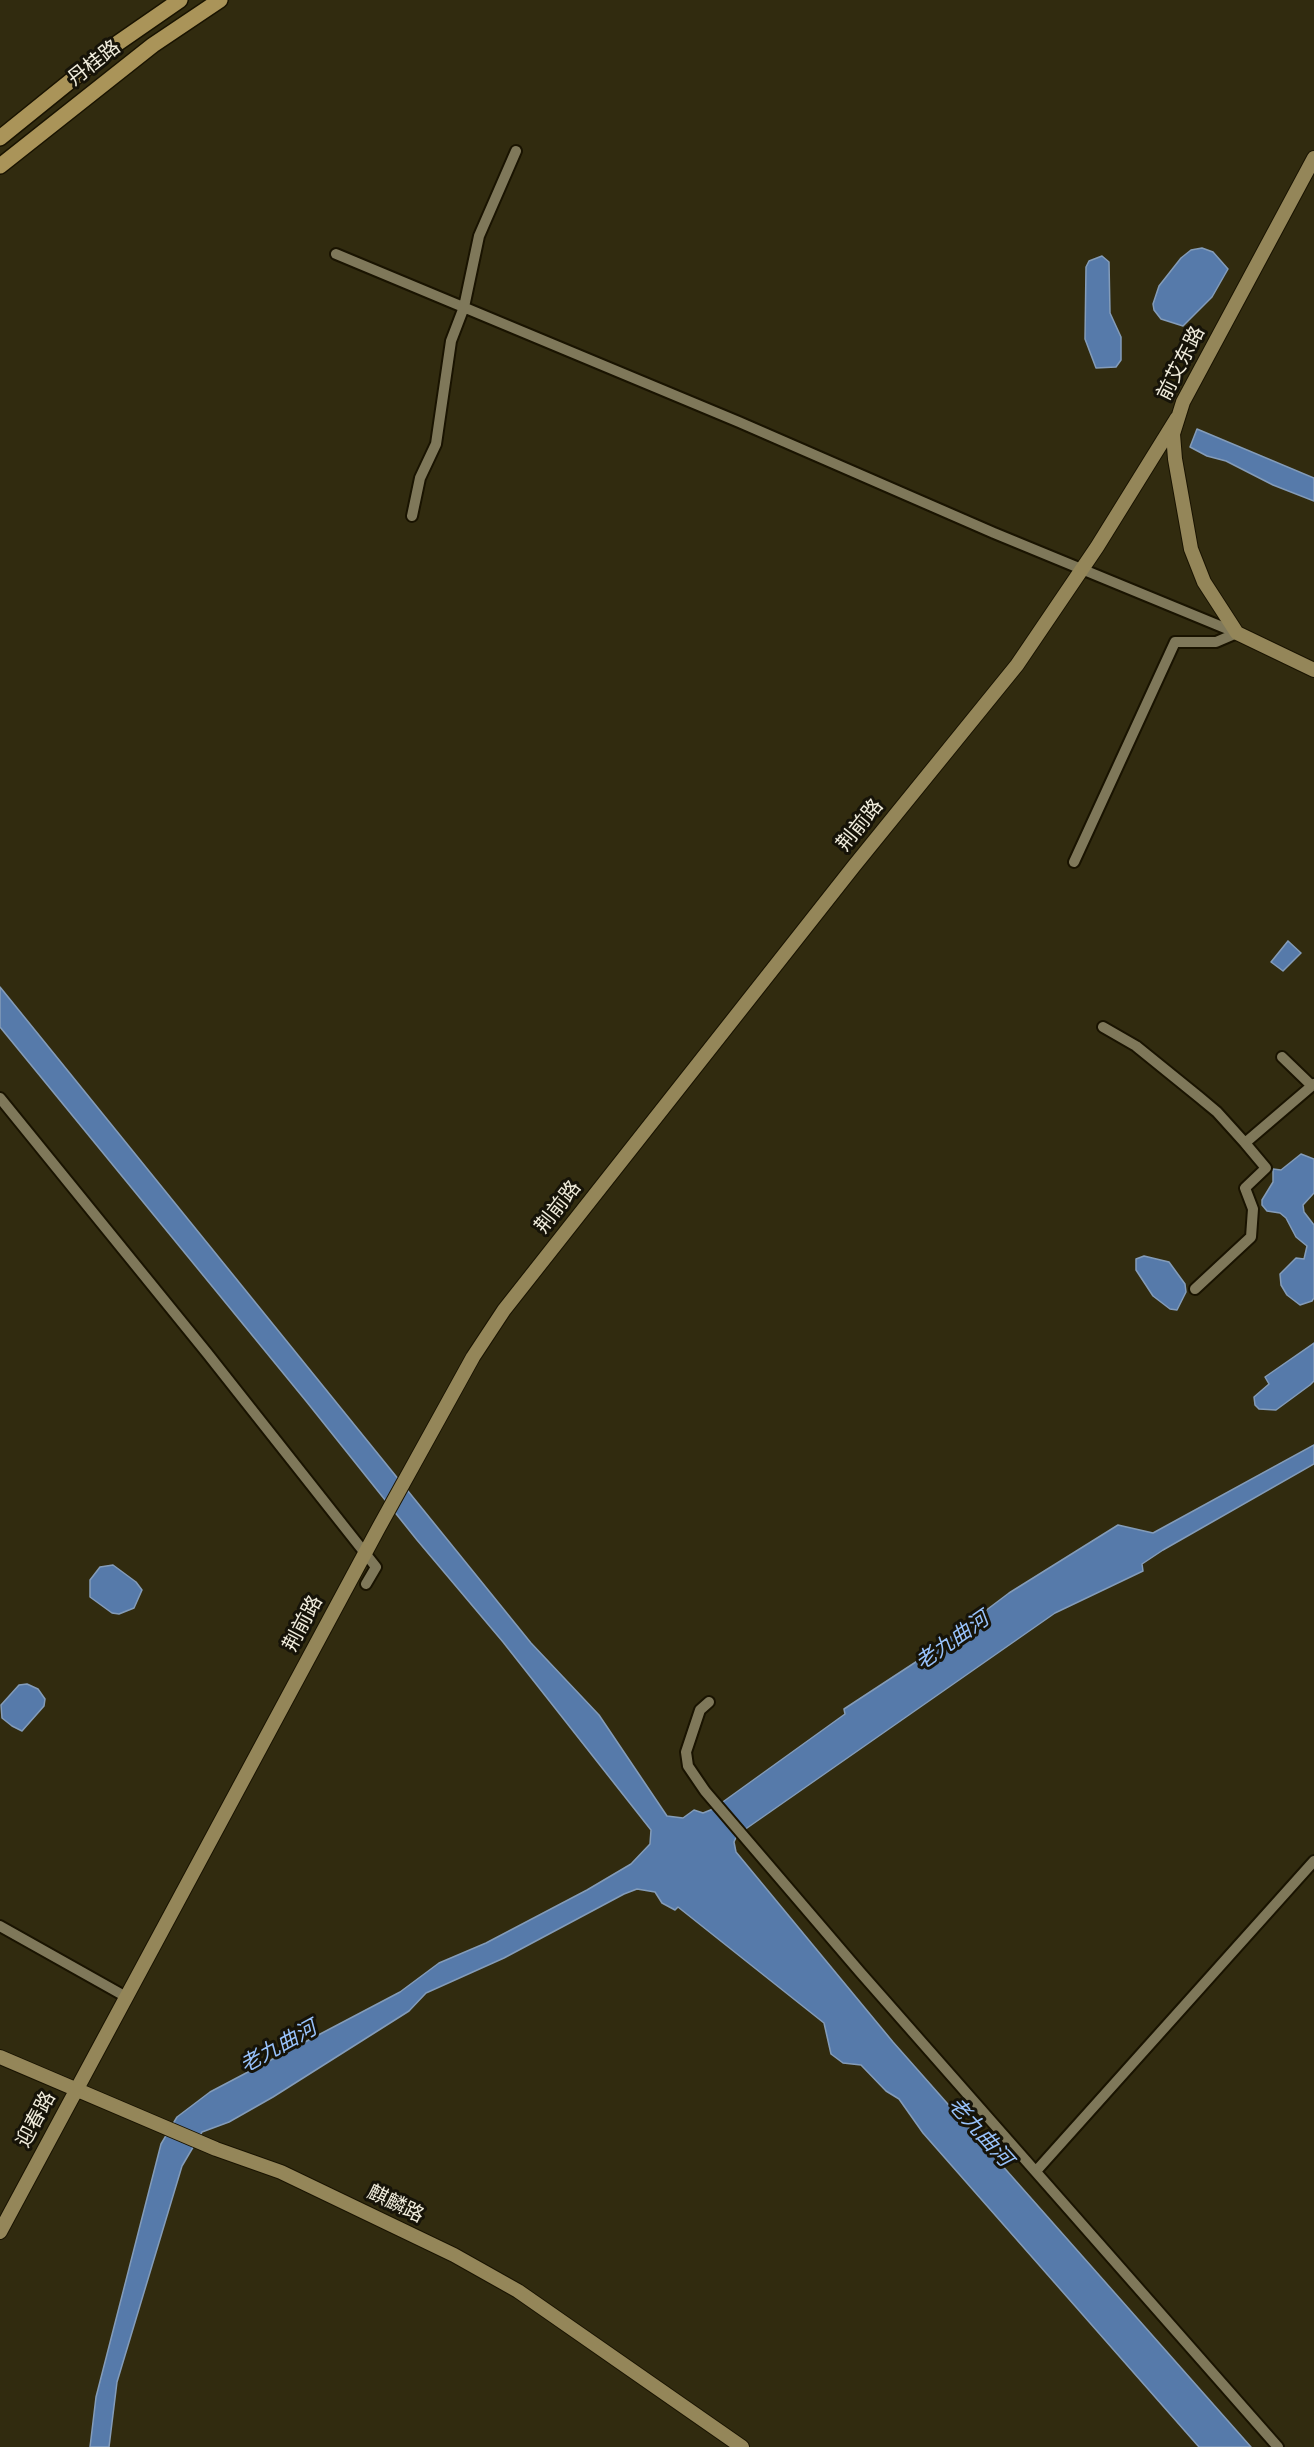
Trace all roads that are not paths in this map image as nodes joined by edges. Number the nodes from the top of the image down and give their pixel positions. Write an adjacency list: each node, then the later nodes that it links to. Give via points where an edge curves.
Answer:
1 (180, 0): 3 (main road, 丹桂路, via 115,45)
2 (220, 0): 6 (main road, 丹桂路, via 153,45)
3 (0, 138)
4 (516, 152): 8 (street, via 479,236)
5 (1314, 158): 9 (street, 前艾东路, via 1182,402)
6 (0, 166)
7 (336, 254): 8 (street)
8 (464, 307): 10 (street, via 451,341 436,444 420,477); 11 (street)
9 (1177, 418): 11 (street, 荆前路); 12 (street, 前艾东路, via 1173,434 1175,459 1191,549 1204,582)
10 (412, 516)
11 (1082, 569): 12 (street); 21 (street, 荆前路, via 1017,665 504,1310 443,1409)
12 (1237, 633): 13 (street); 14 (street, via 1216,642 1175,642)
13 (1314, 670)
14 (1074, 862)
15 (1103, 1027): 19 (street, via 1136,1046 1199,1097)
16 (1282, 1057): 17 (street)
17 (1312, 1085): 19 (street)
18 (0, 1098): 21 (street)
19 (1245, 1143): 20 (street, via 1266,1168 1245,1188 1253,1209 1251,1237)
20 (1195, 1289)
21 (365, 1553): 22 (street, via 376,1567); 28 (street, 荆前路)
22 (366, 1584)
23 (709, 1702): 29 (street, via 700,1710 686,1752 688,1766 745,1839)
24 (1314, 1861): 29 (street)
25 (0, 1926): 26 (street)
26 (121, 1994)
27 (0, 2056): 28 (street, 麒麟路)
28 (75, 2089): 30 (street, 迎春路); 31 (street, 麒麟路, via 281,2172 454,2255 518,2291)
29 (1036, 2170): 32 (street)
30 (0, 2232)
31 (742, 2447)
32 (1278, 2447)

